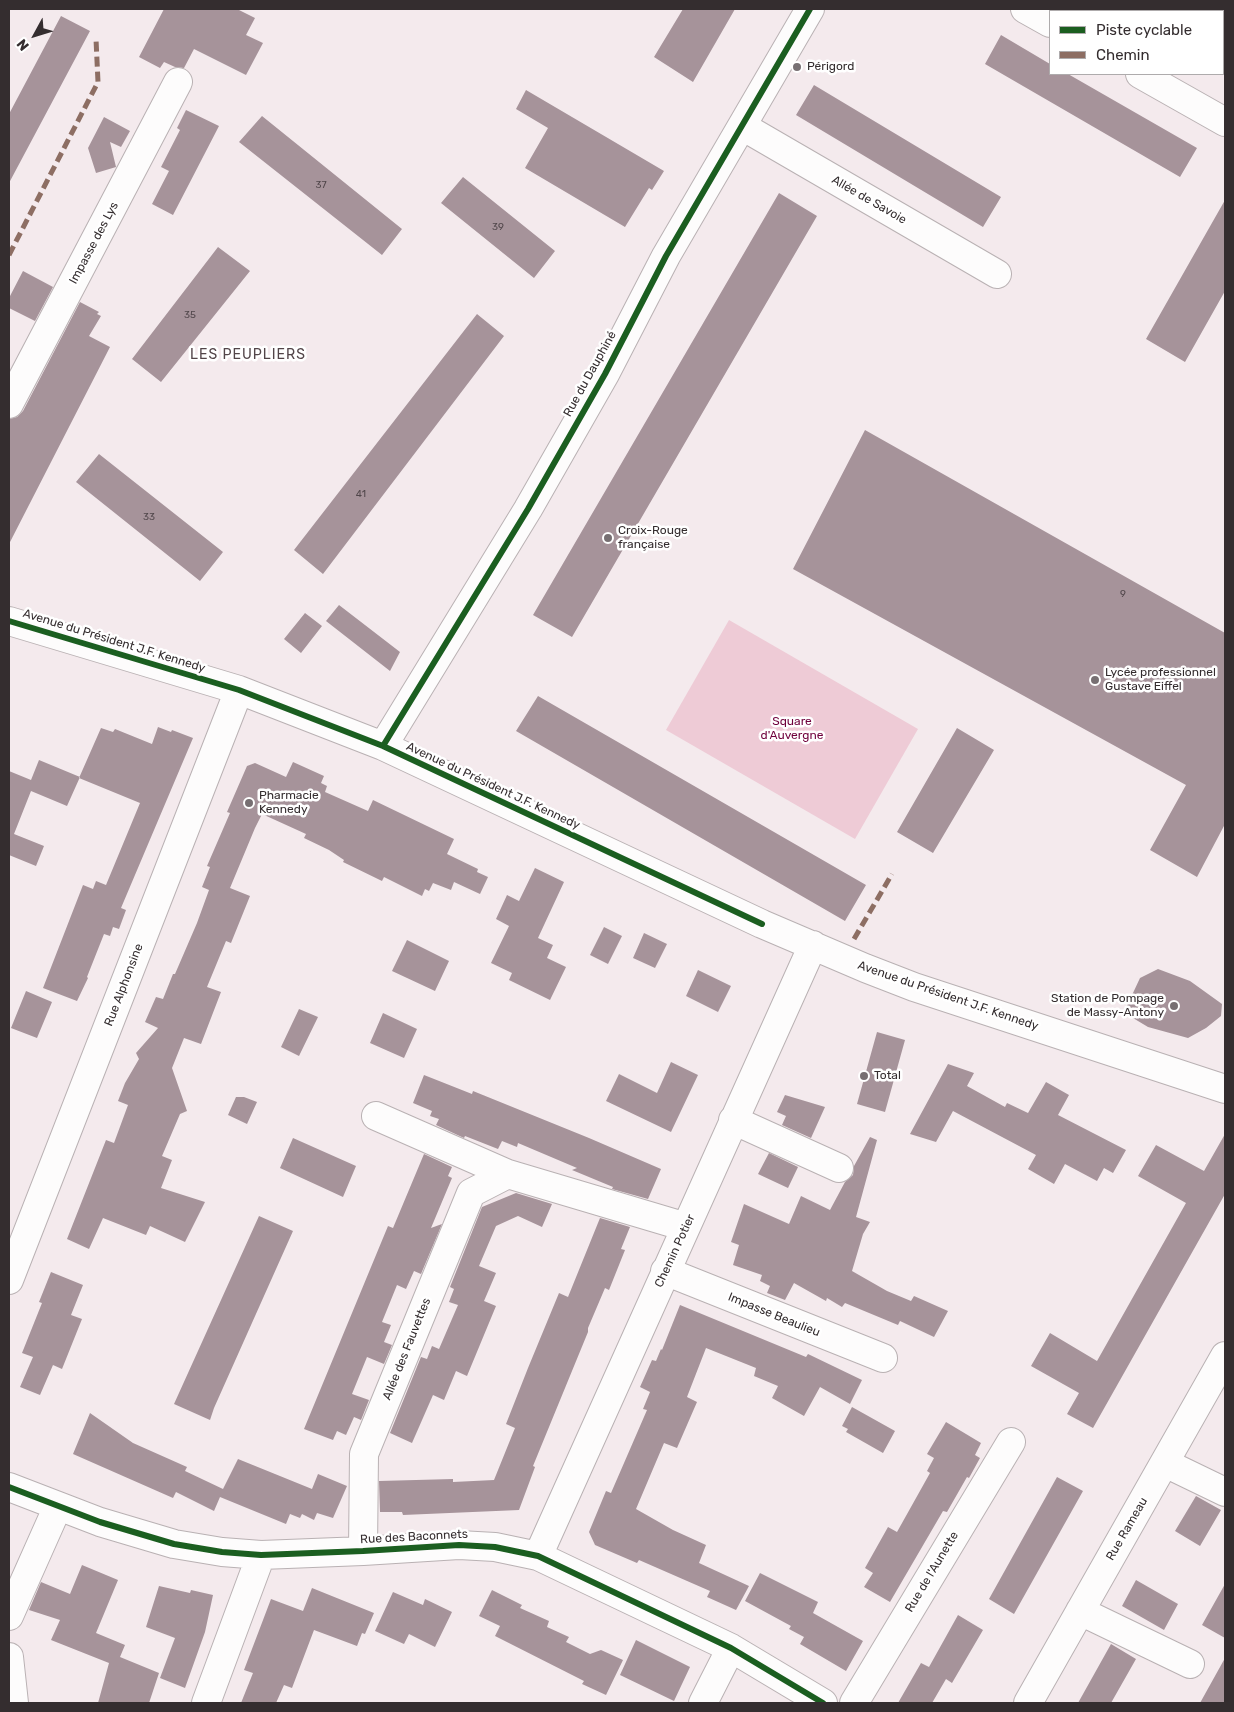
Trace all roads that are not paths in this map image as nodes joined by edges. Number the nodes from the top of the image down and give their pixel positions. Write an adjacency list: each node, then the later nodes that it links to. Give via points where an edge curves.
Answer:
1 (810, 9): 7 (street, Rue du Dauphiné)
2 (1025, 9): 3 (street)
3 (1049, 22)
4 (1142, 75): 6 (street)
5 (178, 82): 9 (street, Impasse des Lys)
6 (1225, 122)
7 (742, 126): 8 (street, Allée de Savoie); 12 (street, Rue du Dauphiné, via 666,256 605,374 528,509)
8 (997, 274)
9 (9, 404)
10 (9, 621): 11 (street, Avenue du Président J.F. Kennedy)
11 (239, 690): 12 (street, Avenue du Président J.F. Kennedy); 21 (street, Rue Alphonsine)
12 (383, 746): 13 (street, Avenue du Président J.F. Kennedy)
13 (813, 945): 14 (street, Avenue du Président J.F. Kennedy, via 914,987); 16 (street, Chemin Potier)
14 (1224, 1086)
15 (376, 1116): 18 (street)
16 (733, 1120): 17 (street); 19 (street, Chemin Potier)
17 (839, 1168)
18 (508, 1174): 19 (street); 29 (street, Allée des Fauvettes, via 471,1193 364,1454)
19 (686, 1227): 20 (street, Chemin Potier)
20 (665, 1271): 23 (street, Impasse Beaulieu); 31 (street, Chemin Potier)
21 (9, 1280)
22 (1225, 1356): 25 (street, Rue Rameau)
23 (883, 1358)
24 (1011, 1442): 41 (street, Rue de l'Aunette)
25 (1165, 1463): 27 (street); 32 (street, Rue Rameau)
26 (9, 1487): 28 (street, Rue des Baconnets)
27 (1225, 1492)
28 (58, 1506): 30 (street, Rue des Baconnets, via 174,1544); 33 (street)
29 (363, 1551): 30 (street, Rue des Baconnets); 31 (street, Rue des Baconnets, via 458,1545 495,1547)
30 (261, 1555): 38 (street)
31 (538, 1556): 34 (street, Rue des Baconnets)
32 (1080, 1611): 36 (street); 42 (street, Rue Rameau)
33 (9, 1616)
34 (731, 1648): 39 (street); 40 (street, Rue des Baconnets)
35 (9, 1657): 37 (street)
36 (1190, 1664)
37 (14, 1703)
38 (206, 1703)
39 (704, 1703)
40 (823, 1703)
41 (854, 1703)
42 (1028, 1703)

